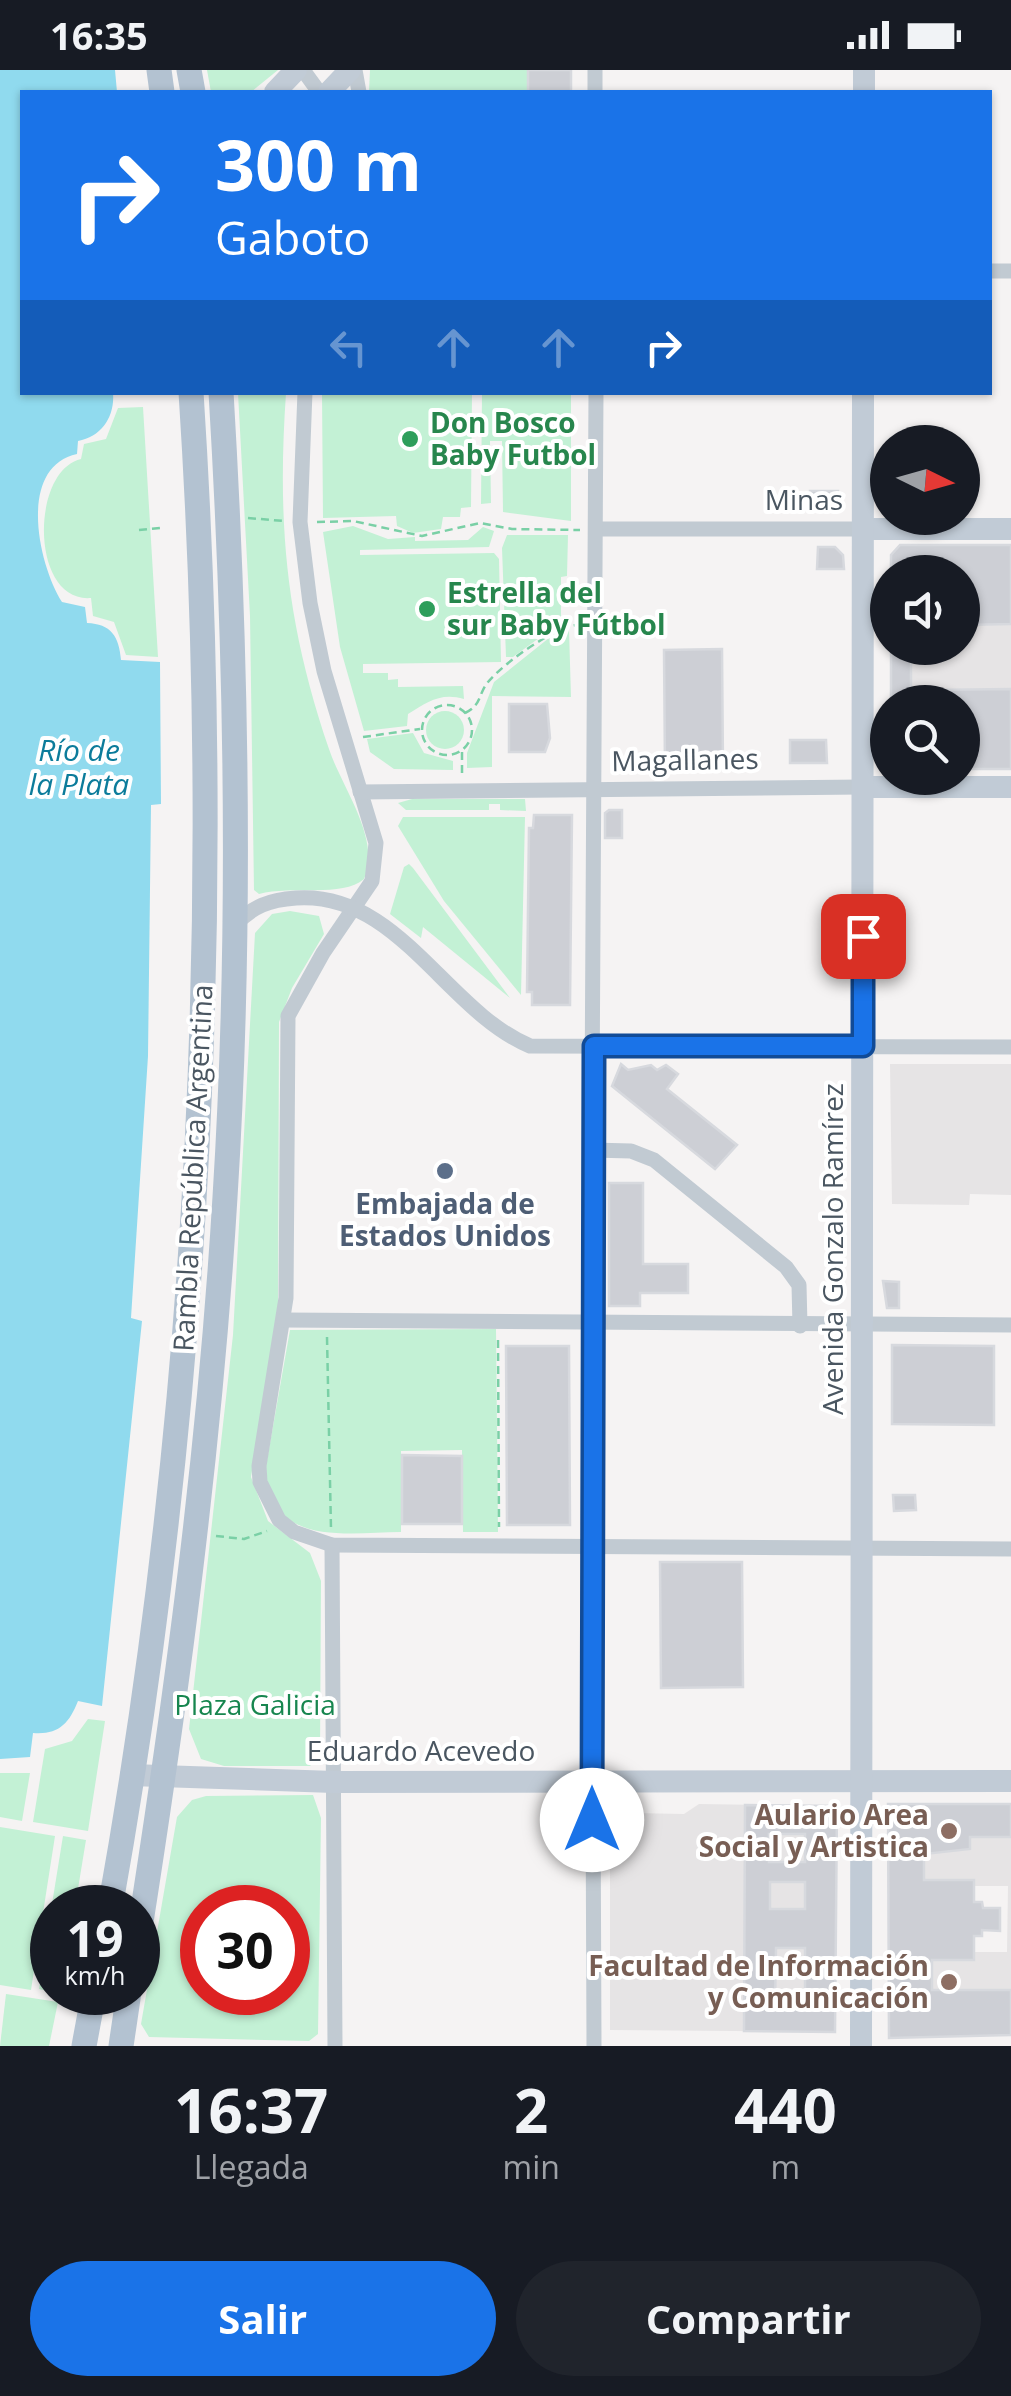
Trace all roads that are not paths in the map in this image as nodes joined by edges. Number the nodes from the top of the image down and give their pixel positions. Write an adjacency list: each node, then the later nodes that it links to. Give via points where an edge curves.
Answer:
1 (300, 70): 3 (street); 4 (street)
2 (352, 70): 5 (street)
3 (277, 90)
4 (317, 90)
5 (332, 90)
6 (191, 395): 33 (main road, Rambla República Argentina, via 207,792 197,1189 168,1513)
7 (220, 395): 19 (main road, Rambla República Argentina)
8 (305, 395): 17 (street, via 300,522 310,603)
9 (596, 395): 11 (street)
10 (863, 395): 13 (street, Avenida Gonzalo Ramírez)
11 (597, 529): 13 (street, Minas); 16 (street)
12 (1011, 529): 13 (street, Minas)
13 (864, 530): 15 (street, Avenida Gonzalo Ramírez)
14 (1011, 787): 15 (street, Magallanes)
15 (863, 788): 16 (street, Magallanes); 21 (street, Avenida Gonzalo Ramírez)
16 (594, 790): 17 (street, Magallanes); 20 (street)
17 (360, 792): 18 (street, via 376,866)
18 (356, 908): 19 (street, via 285,898 259,904); 20 (street, via 515,1039 530,1046); 24 (street, via 288,1016)
19 (235, 925): 34 (main road, Rambla República Argentina, via 226,1196 196,1534)
20 (594, 1046): 21 (street); 23 (street)
21 (863, 1046): 22 (street); 28 (street, Avenida Gonzalo Ramírez)
22 (1011, 1048)
23 (592, 1150): 25 (street); 27 (street, via 631,1151 654,1160 786,1267 799,1285)
24 (284, 1320): 25 (street); 29 (street, via 260,1482 279,1520)
25 (591, 1324): 27 (street); 30 (street)
26 (1011, 1325): 28 (street)
27 (800, 1326): 28 (street)
28 (862, 1327): 31 (street, Avenida Gonzalo Ramírez)
29 (332, 1545): 30 (street); 35 (street)
30 (593, 1545): 31 (street); 36 (street)
31 (863, 1549): 32 (street); 38 (street, Avenida Gonzalo Ramírez)
32 (1011, 1549)
33 (131, 1775): 34 (street, Eduardo Acevedo); 39 (main road, Rambla República Argentina)
34 (164, 1777): 35 (street, Eduardo Acevedo); 40 (main road, Rambla República Argentina)
35 (334, 1782): 36 (street, Eduardo Acevedo); 45 (street)
36 (592, 1782): 38 (street, Eduardo Acevedo); 46 (street)
37 (1011, 1782): 38 (street, Eduardo Acevedo)
38 (862, 1783): 47 (street, Avenida Gonzalo Ramírez)
39 (114, 1885)
40 (147, 1885)
41 (90, 2015): 43 (main road)
42 (125, 2015): 44 (main road)
43 (84, 2046)
44 (120, 2046)
45 (336, 2046)
46 (594, 2046)
47 (861, 2046)

